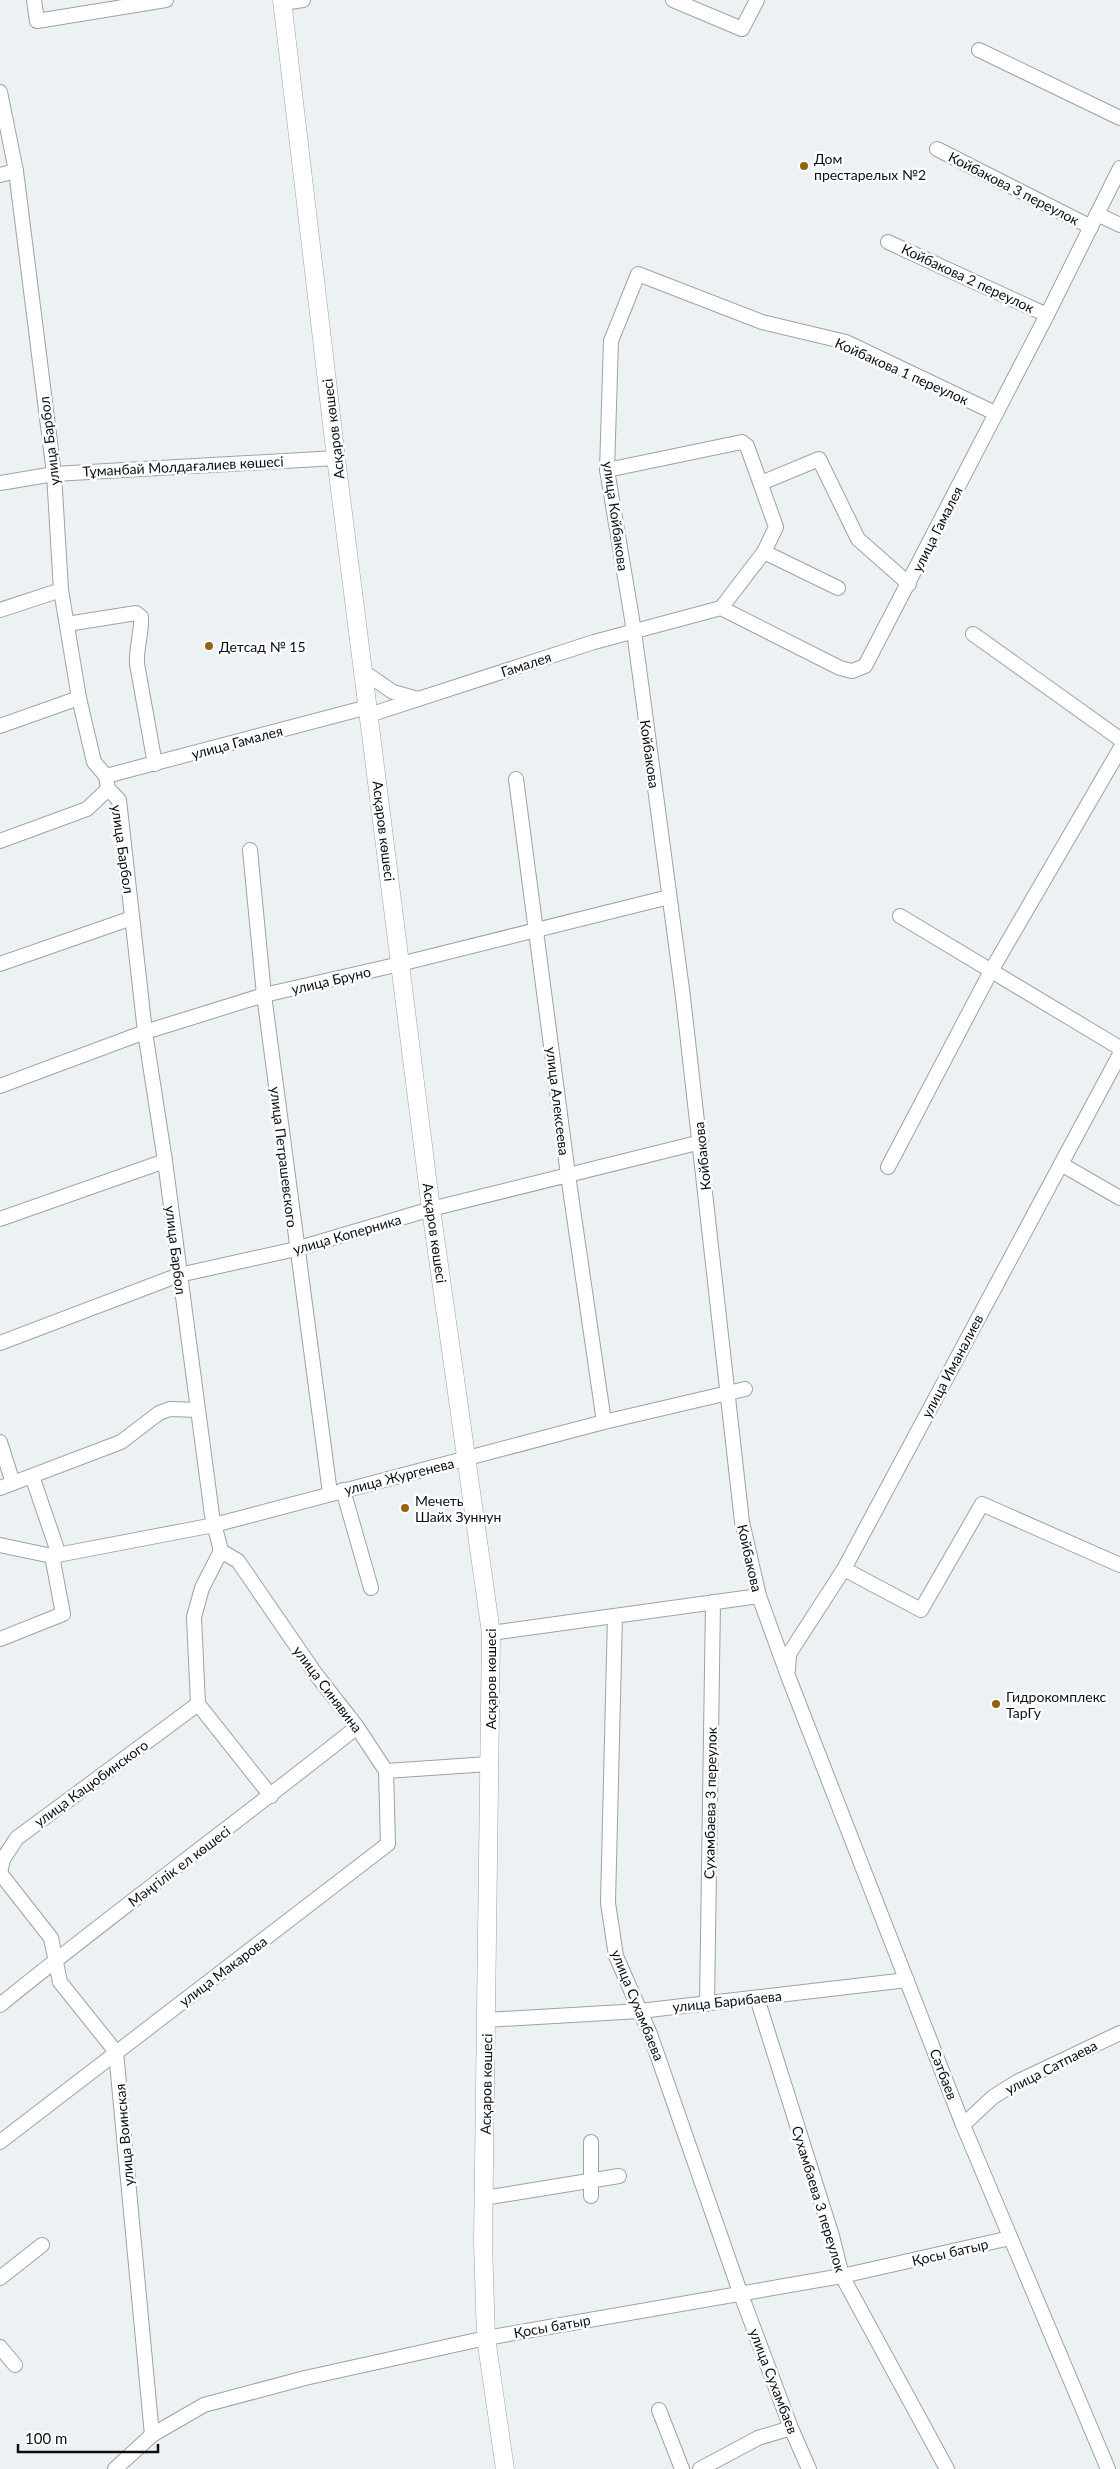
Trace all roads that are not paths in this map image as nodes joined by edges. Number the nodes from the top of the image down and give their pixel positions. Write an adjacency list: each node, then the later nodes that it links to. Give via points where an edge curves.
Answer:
1 (34, 0): 7 (street, via 37,20)
2 (166, 0): 7 (street)
3 (303, 0): 6 (street)
4 (673, 0): 5 (street, via 742,29)
5 (757, 0)
6 (282, 2): 21 (main road, Асқаров көшесі)
7 (127, 3)
8 (978, 50): 10 (street)
9 (0, 92): 13 (street, улица Барбол)
10 (1120, 118)
11 (937, 149): 15 (street, Койбакова 3 переулок)
12 (1120, 168): 15 (street, улица Гамалея)
13 (16, 171): 14 (street); 23 (street, улица Барбол)
14 (0, 175)
15 (1094, 221): 16 (street, Койбакова 3 переулок); 19 (street, улица Гамалея)
16 (1120, 225)
17 (888, 242): 19 (street, Койбакова 2 переулок)
18 (638, 274): 20 (street, Койбакова 1 переулок, via 762,322 846,342); 22 (street, улица Койбакова, via 611,341)
19 (1047, 315): 20 (street, улица Гамалея)
20 (995, 413): 27 (street, улица Гамалея)
21 (336, 458): 23 (street, Тұманбай Молдағалиев көшесі); 35 (main road, Асқаров көшесі)
22 (607, 470): 25 (street, via 742,442 747,446); 33 (street, улица Койбакова)
23 (54, 474): 24 (street, Тұманбай Молдағалиев көшесі); 29 (street, улица Барбол)
24 (0, 483)
25 (761, 483): 26 (street, via 776,524); 27 (street, via 819,459 858,539)
26 (764, 552): 28 (street); 30 (street)
27 (909, 584): 30 (street, улица Гамалея, via 865,666 852,670 840,668)
28 (838, 588)
29 (61, 590): 31 (street); 32 (street, улица Барбол)
30 (721, 608): 33 (street)
31 (0, 610)
32 (67, 624): 36 (street, улица Барбол); 42 (street, via 136,614 141,617 137,664)
33 (634, 631): 37 (street, Гамалея); 47 (street, Койбакова)
34 (973, 634): 40 (street)
35 (364, 672): 37 (street, via 393,692); 38 (main road, Асқаров көшесі)
36 (79, 698): 39 (street); 44 (street, улица Барбол, via 94,762)
37 (418, 699): 38 (street, Гамалея)
38 (369, 711): 42 (street, улица Гамалея); 52 (main road, Асқаров көшесі)
39 (0, 726)
40 (1120, 739)
41 (1120, 749): 53 (street)
42 (155, 764): 44 (street, улица Гамалея)
43 (516, 779): 50 (street, улица Алексеева)
44 (107, 783): 45 (street, via 87,809); 49 (street, улица Барбол, via 119,800)
45 (0, 841)
46 (250, 850): 54 (street, улица Петрашевского)
47 (669, 897): 50 (street, улица Бруно); 59 (street, Койбакова)
48 (900, 916): 53 (street)
49 (132, 918): 51 (street); 55 (street, улица Барбол)
50 (536, 930): 52 (street, улица Бруно); 63 (street, улица Алексеева)
51 (0, 964)
52 (400, 964): 54 (street, улица Бруно); 65 (main road, Асқаров көшесі)
53 (991, 971): 56 (street); 62 (street)
54 (264, 995): 55 (street, улица Бруно); 67 (street, улица Петрашевского)
55 (145, 1032): 58 (street, улица Бруно); 60 (street, улица Барбол)
56 (1120, 1048)
57 (1120, 1054): 61 (street, улица Иманалиев)
58 (0, 1086)
59 (701, 1142): 63 (street, улица Коперника); 71 (street, Койбакова)
60 (165, 1161): 66 (street); 68 (street, улица Барбол)
61 (1061, 1164): 64 (street); 84 (street, улица Иманалиев)
62 (888, 1167)
63 (568, 1175): 65 (street, улица Коперника); 73 (street, улица Алексеева)
64 (1120, 1198)
65 (431, 1209): 67 (street, улица Коперника); 75 (main road, Асқаров көшесі)
66 (0, 1219)
67 (296, 1249): 68 (street, улица Коперника); 78 (street, улица Петрашевского)
68 (179, 1275): 69 (street, улица Коперника); 72 (street, улица Барбол)
69 (0, 1343)
70 (745, 1389): 71 (street, улица Жургенева)
71 (728, 1395): 73 (street, улица Жургенева); 86 (street, Койбакова, via 742,1522)
72 (197, 1410): 76 (street, via 170,1409 159,1413 121,1442); 79 (street, улица Барбол)
73 (604, 1422): 75 (street, улица Жургенева)
74 (0, 1442): 77 (street)
75 (467, 1459): 78 (street, улица Жургенева); 89 (main road, Асқаров көшесі)
76 (32, 1476): 77 (street); 82 (street)
77 (6, 1486)
78 (337, 1492): 79 (street, улица Жургенева); 85 (street, улица Петрашевского)
79 (214, 1525): 81 (street); 82 (street, улица Жургенева)
80 (0, 1546): 82 (street)
81 (221, 1551): 92 (street, via 202,1588 194,1617); 93 (street, улица Синявина, via 238,1561 315,1674)
82 (56, 1556): 90 (street, via 63,1614)
83 (1120, 1565): 84 (street, via 982,1504 921,1610)
84 (844, 1569): 91 (street, улица Иманалиев, via 789,1654)
85 (371, 1588)
86 (759, 1596): 87 (street); 91 (street, Койбакова)
87 (713, 1602): 88 (street); 101 (street, Сухамбаева 3 переулок)
88 (615, 1616): 89 (street); 103 (street, улица Сухамбаева, via 609,1919 616,1956)
89 (492, 1633): 94 (main road, Асқаров көшесі)
90 (0, 1639)
91 (788, 1676): 99 (street, Сәтбаев)
92 (198, 1704): 96 (street); 97 (street, улица Кацюбинского, via 17,1838 3,1859)
93 (357, 1727): 95 (street, улица Синявина); 96 (street, Мәңгілік ел көшесі)
94 (489, 1764): 95 (street); 104 (main road, Асқаров көшесі)
95 (386, 1771): 106 (street, улица Макарова, via 388,1844)
96 (271, 1796): 98 (street, Мәңгілік ел көшесі)
97 (0, 1873): 98 (street, via 51,1938)
98 (56, 1959): 102 (street, Мәңгілік ел көшесі); 106 (street, via 60,1982)
99 (907, 1980): 100 (street, улица Барибаева); 107 (street, Сәтбаев)
100 (757, 1998): 101 (street, улица Барибаева); 116 (street, Сухамбаева 3 переулок)
101 (707, 2004): 103 (street, улица Барибаева)
102 (0, 2005)
103 (640, 2011): 104 (street, улица Барибаева); 118 (street, улица Сухамбаева)
104 (486, 2020): 113 (main road, Асқаров көшесі)
105 (1120, 2033): 107 (street, улица Сатпаева, via 1017,2082 993,2097)
106 (116, 2052): 108 (street, улица Макарова); 124 (street, улица Воинская)
107 (963, 2125): 114 (street, Сәтбаев)
108 (0, 2142)
109 (592, 2142): 111 (street)
110 (619, 2176): 111 (street)
111 (591, 2181): 112 (street); 113 (street)
112 (591, 2196)
113 (484, 2198): 119 (main road, Асқаров көшесі)
114 (1010, 2238): 116 (street, Қосы батыр); 131 (street, Сәтбаев)
115 (42, 2246): 117 (street)
116 (842, 2276): 118 (street, Қосы батыр); 130 (street, Сухамбаева 3 переулок)
117 (0, 2278)
118 (740, 2292): 119 (street, Қосы батыр); 123 (street, улица Сухамбаев)
119 (486, 2338): 124 (street, Қосы батыр, via 305,2378 204,2405); 126 (main road, Асқаров көшесі)
120 (0, 2347): 121 (street)
121 (15, 2365)
122 (659, 2410): 127 (street)
123 (791, 2428): 128 (street, via 758,2438); 129 (street, улица Сухамбаев)
124 (152, 2435): 125 (street, Қосы батыр)
125 (114, 2469)
126 (505, 2469)
127 (682, 2469)
128 (700, 2469)
129 (809, 2469)
130 (947, 2469)
131 (1108, 2469)

